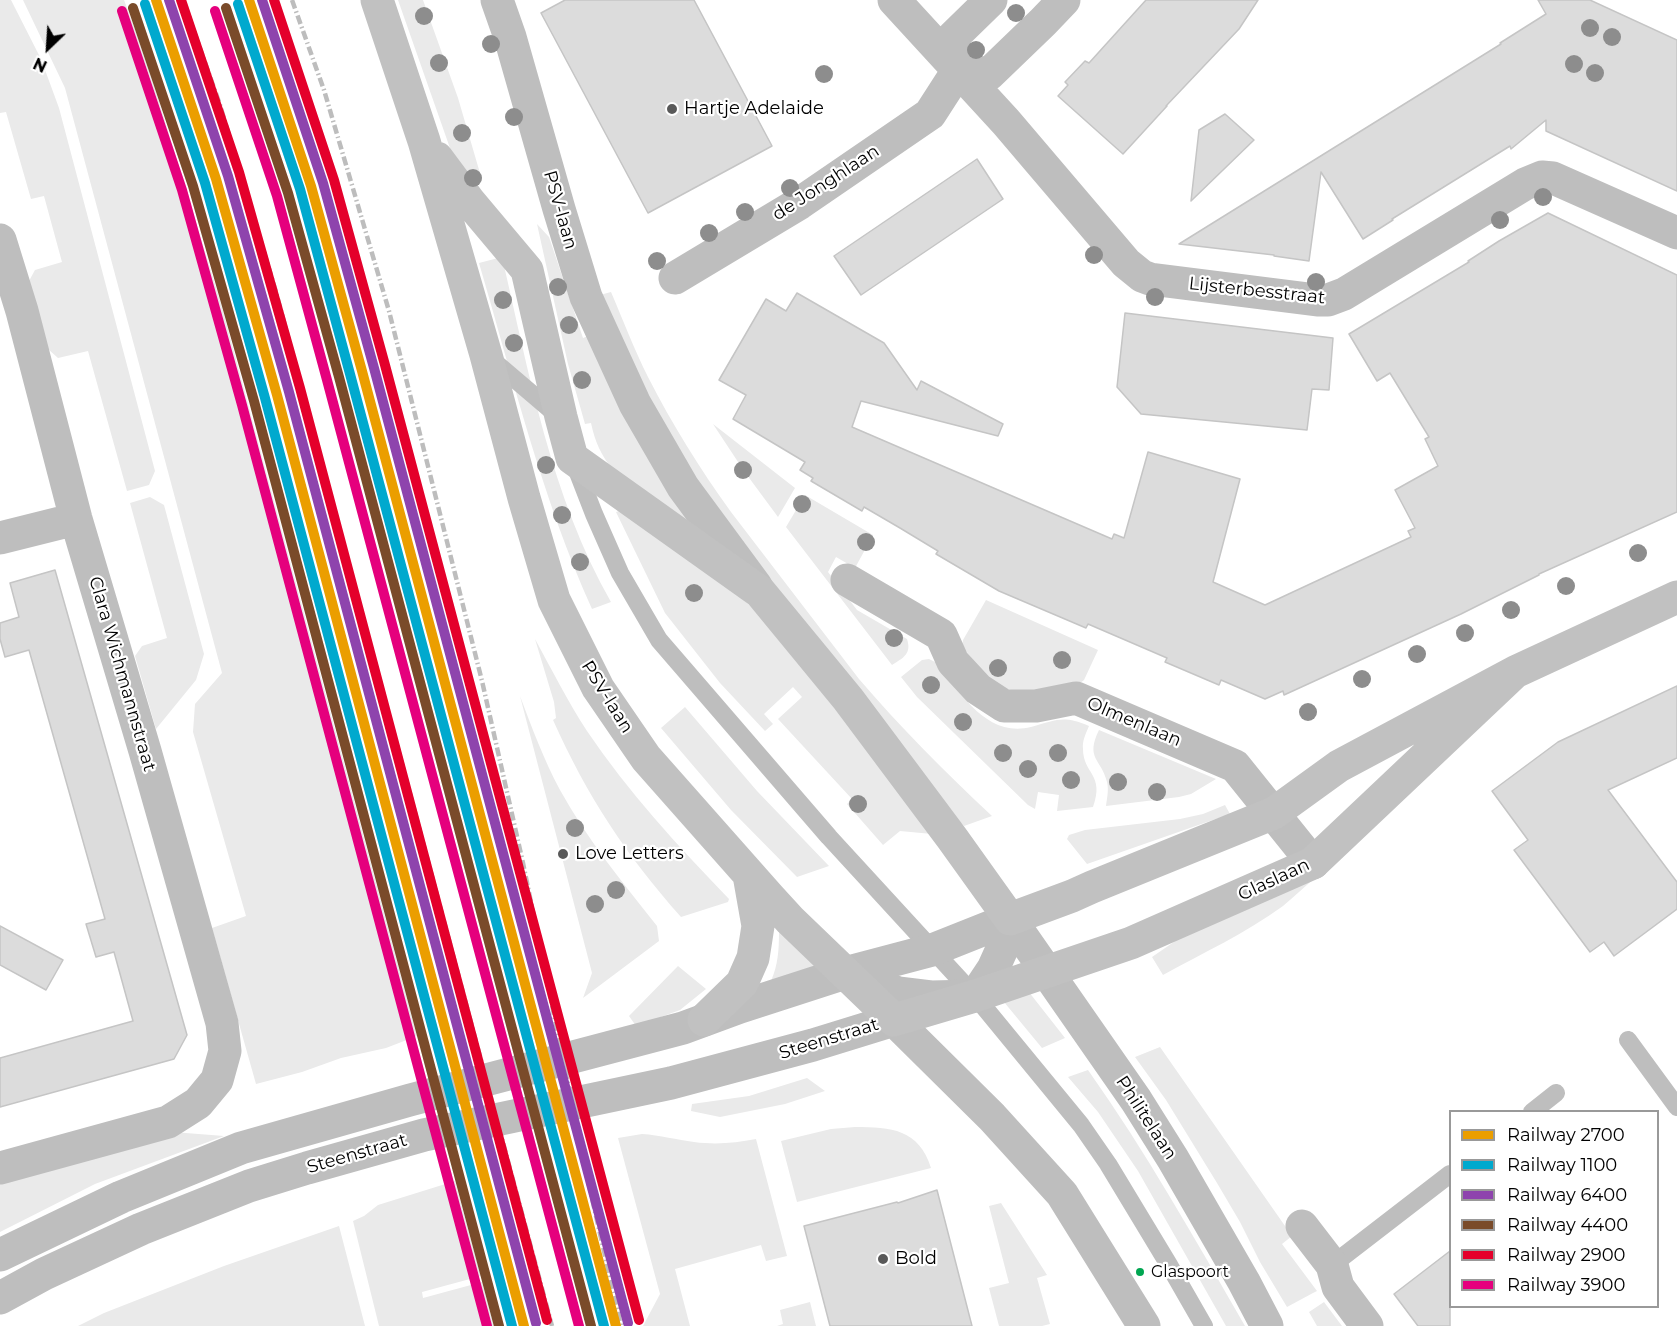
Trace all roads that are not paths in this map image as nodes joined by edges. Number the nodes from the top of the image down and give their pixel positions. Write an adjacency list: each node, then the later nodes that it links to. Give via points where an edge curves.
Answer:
1 (377, 0): 7 (main road, PSV-laan)
2 (497, 0): 17 (street, PSV-laan, via 586,297 634,404 677,476)
3 (894, 0): 6 (street)
4 (991, 0): 6 (street, via 953,37)
5 (1064, 0): 6 (street, via 988,74)
6 (959, 69): 8 (street, Lijsterbesstraat, via 1125,263 1150,279 1328,300 1542,177 1553,178); 10 (street, de Jonghlaan, via 930,114 800,203)
7 (424, 141): 11 (main road, PSV-laan); 12 (main road, PSV-laan, via 527,270)
8 (1677, 233)
9 (0, 240): 14 (street, Clara Wichmannstraat)
10 (675, 278)
11 (486, 355): 12 (lane); 22 (main road, PSV-laan, via 554,600 598,688 646,758)
12 (561, 417): 13 (main road, PSV-laan)
13 (573, 458): 17 (main road, PSV-laan); 24 (lane, PSV-laan, via 620,573 659,640)
14 (76, 519): 15 (street); 34 (street, Clara Wichmannstraat, via 222,1023 225,1051 217,1080 198,1103 168,1122)
15 (0, 538)
16 (847, 580): 20 (street, Olmenlaan, via 941,635 953,662 978,689 1004,705 1036,706 1076,698 1235,766)
17 (760, 592): 23 (main road, PSV-laan, via 848,699)
18 (1677, 597): 19 (main road, Glaslaan)
19 (1515, 672): 20 (main road, Glaslaan, via 1339,766); 21 (main road, Glaslaan)
20 (1274, 813): 21 (street, Olmenlaan); 23 (main road, Glaslaan)
21 (1313, 863): 25 (main road, Glaslaan, via 1131,943)
22 (749, 875): 26 (main road, PSV-laan); 29 (main road, via 758,926 753,958 742,983)
23 (1010, 920): 24 (street, Glaslaan); 25 (street, Philitelaan); 27 (street, via 993,969)
24 (932, 950): 26 (street, Glaslaan); 27 (lane); 28 (street, Glaslaan, via 908,971)
25 (1046, 972): 27 (main road, Glaslaan); 42 (street, Philitelaan, via 1173,1159)
26 (845, 973): 28 (main road); 29 (street, Steenstraat)
27 (975, 996): 28 (main road, Steenstraat); 41 (lane, via 1081,1125)
28 (896, 1006): 39 (street, Steenstraat, via 813,1045 671,1083 424,1135 249,1186 141,1230); 40 (street, via 1062,1194)
29 (704, 1020): 37 (street, Steenstraat, via 241,1148 121,1197)
30 (1628, 1040): 32 (lane)
31 (1556, 1093): 33 (lane)
32 (1677, 1107)
33 (1535, 1110)
34 (0, 1168)
35 (1449, 1175): 38 (lane)
36 (1302, 1226): 38 (street)
37 (0, 1255)
38 (1332, 1265): 43 (street, via 1338,1287)
39 (0, 1298)
40 (1144, 1326)
41 (1204, 1326)
42 (1267, 1326)
43 (1367, 1326)

